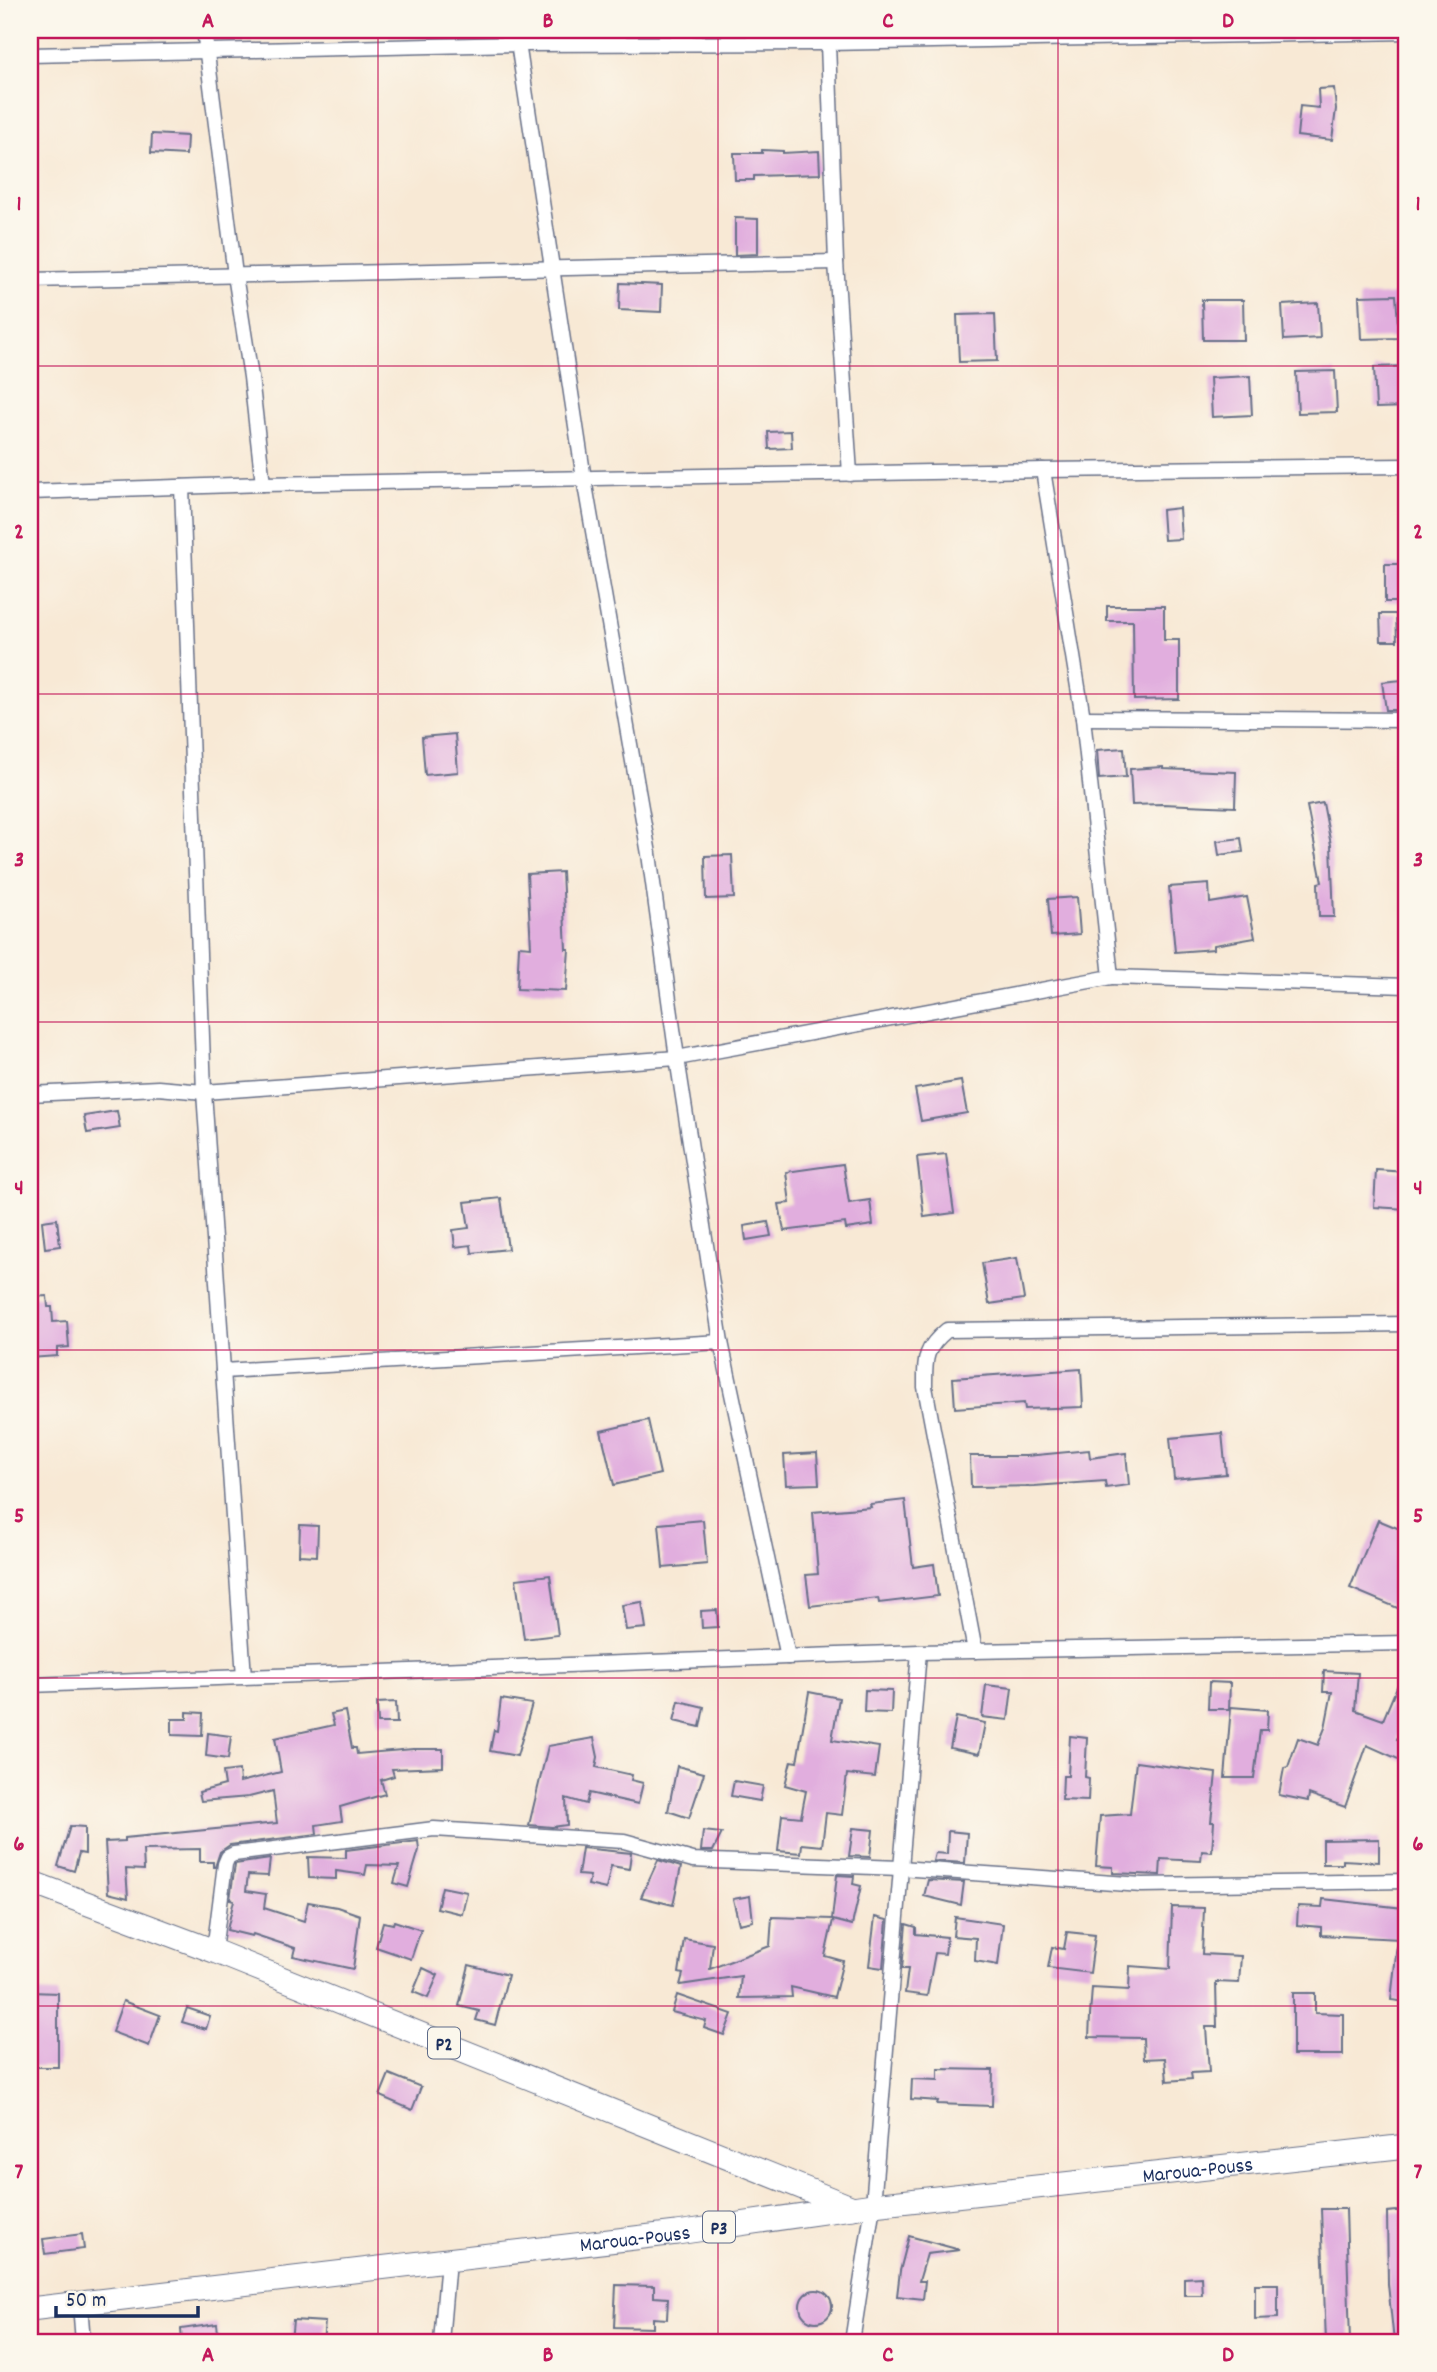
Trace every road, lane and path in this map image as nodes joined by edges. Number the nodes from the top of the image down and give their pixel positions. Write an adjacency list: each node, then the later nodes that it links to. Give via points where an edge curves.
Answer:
1 (204, 30): 5 (street)
2 (1407, 32): 4 (street)
3 (517, 37): 4 (street); 5 (street); 8 (street)
4 (828, 43): 7 (street)
5 (208, 51): 6 (street); 9 (street)
6 (30, 55)
7 (836, 262): 8 (street); 13 (street)
8 (552, 267): 9 (street); 14 (street)
9 (235, 275): 10 (street); 15 (street)
10 (30, 280)
11 (1407, 466): 12 (street)
12 (1043, 470): 13 (street); 18 (street)
13 (850, 474): 14 (street)
14 (584, 479): 15 (street); 22 (street, via 649,854)
15 (263, 484): 16 (street)
16 (182, 486): 17 (street); 23 (street)
17 (30, 492)
18 (1083, 718): 19 (street); 20 (street)
19 (1407, 720)
20 (1111, 977): 21 (street); 22 (street)
21 (1407, 986)
22 (677, 1058): 23 (street); 26 (street)
23 (204, 1091): 24 (street, via 158,1088); 27 (street)
24 (30, 1094)
25 (1407, 1324): 29 (street, via 947,1329 925,1356 925,1387)
26 (721, 1342): 27 (street); 31 (street)
27 (223, 1371): 32 (street)
28 (1407, 1643): 29 (street)
29 (975, 1651): 30 (street)
30 (919, 1652): 31 (street); 34 (street)
31 (788, 1657): 32 (street)
32 (244, 1677): 33 (street)
33 (30, 1685)
34 (900, 1868): 35 (street, via 1142,1885); 37 (street, via 703,1861 624,1841 433,1829 374,1835 228,1857); 39 (street)
35 (1407, 1881)
36 (30, 1882): 37 (main road, P2)
37 (214, 1951): 39 (main road, P2)
38 (1407, 2146): 39 (main road, Maroua-Pouss / P3)
39 (864, 2207): 40 (main road, Maroua-Pouss / P3); 45 (street)
40 (448, 2260): 41 (main road, Maroua-Pouss / P3); 44 (street)
41 (80, 2304): 42 (main road, Maroua-Pouss / P3); 43 (street)
42 (30, 2309)
43 (83, 2342)
44 (440, 2342)
45 (852, 2342)

